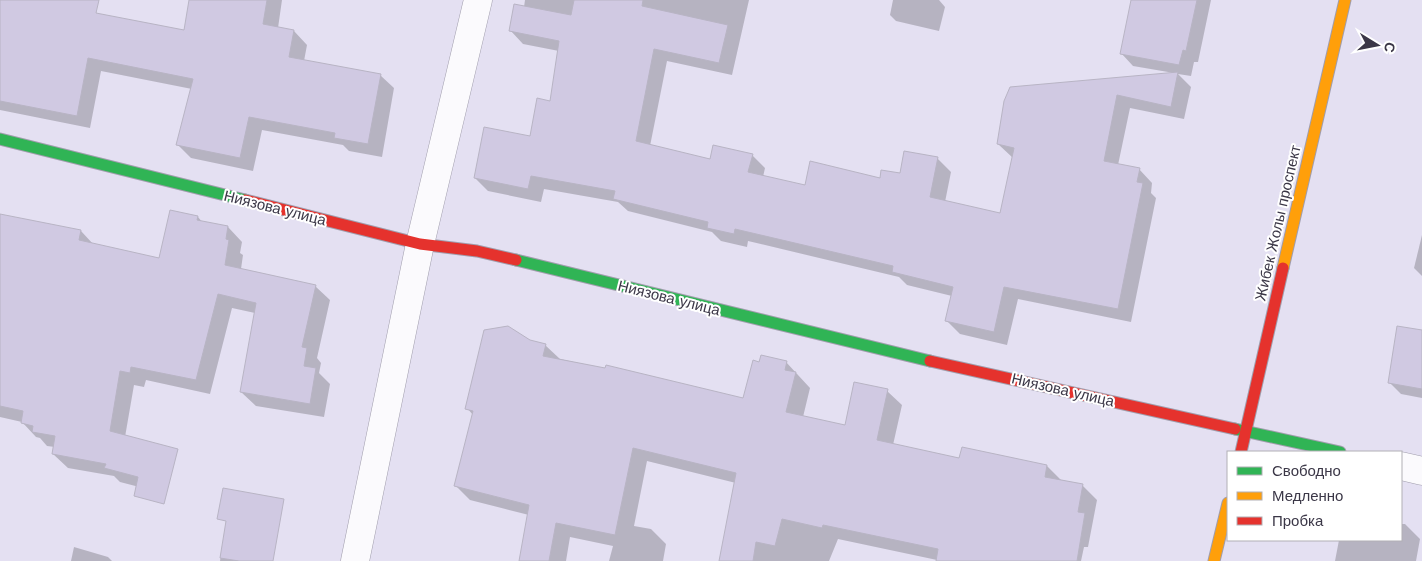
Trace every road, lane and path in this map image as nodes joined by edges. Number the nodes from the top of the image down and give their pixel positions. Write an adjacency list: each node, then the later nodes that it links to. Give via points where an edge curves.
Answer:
1 (478, 0): 4 (street)
2 (1345, 0): 5 (main road, Жибек Жолы проспект)
3 (0, 139): 4 (main road, Ниязова улица)
4 (420, 244): 5 (main road, Ниязова улица, via 477,251 885,351); 11 (street)
5 (1246, 431): 6 (main road, Жибек Жолы проспект); 7 (main road, Ниязова улица)
6 (1241, 451)
7 (1336, 451)
8 (1402, 466): 9 (street)
9 (1422, 471)
10 (1227, 507): 12 (main road)
11 (355, 561)
12 (1214, 561)

